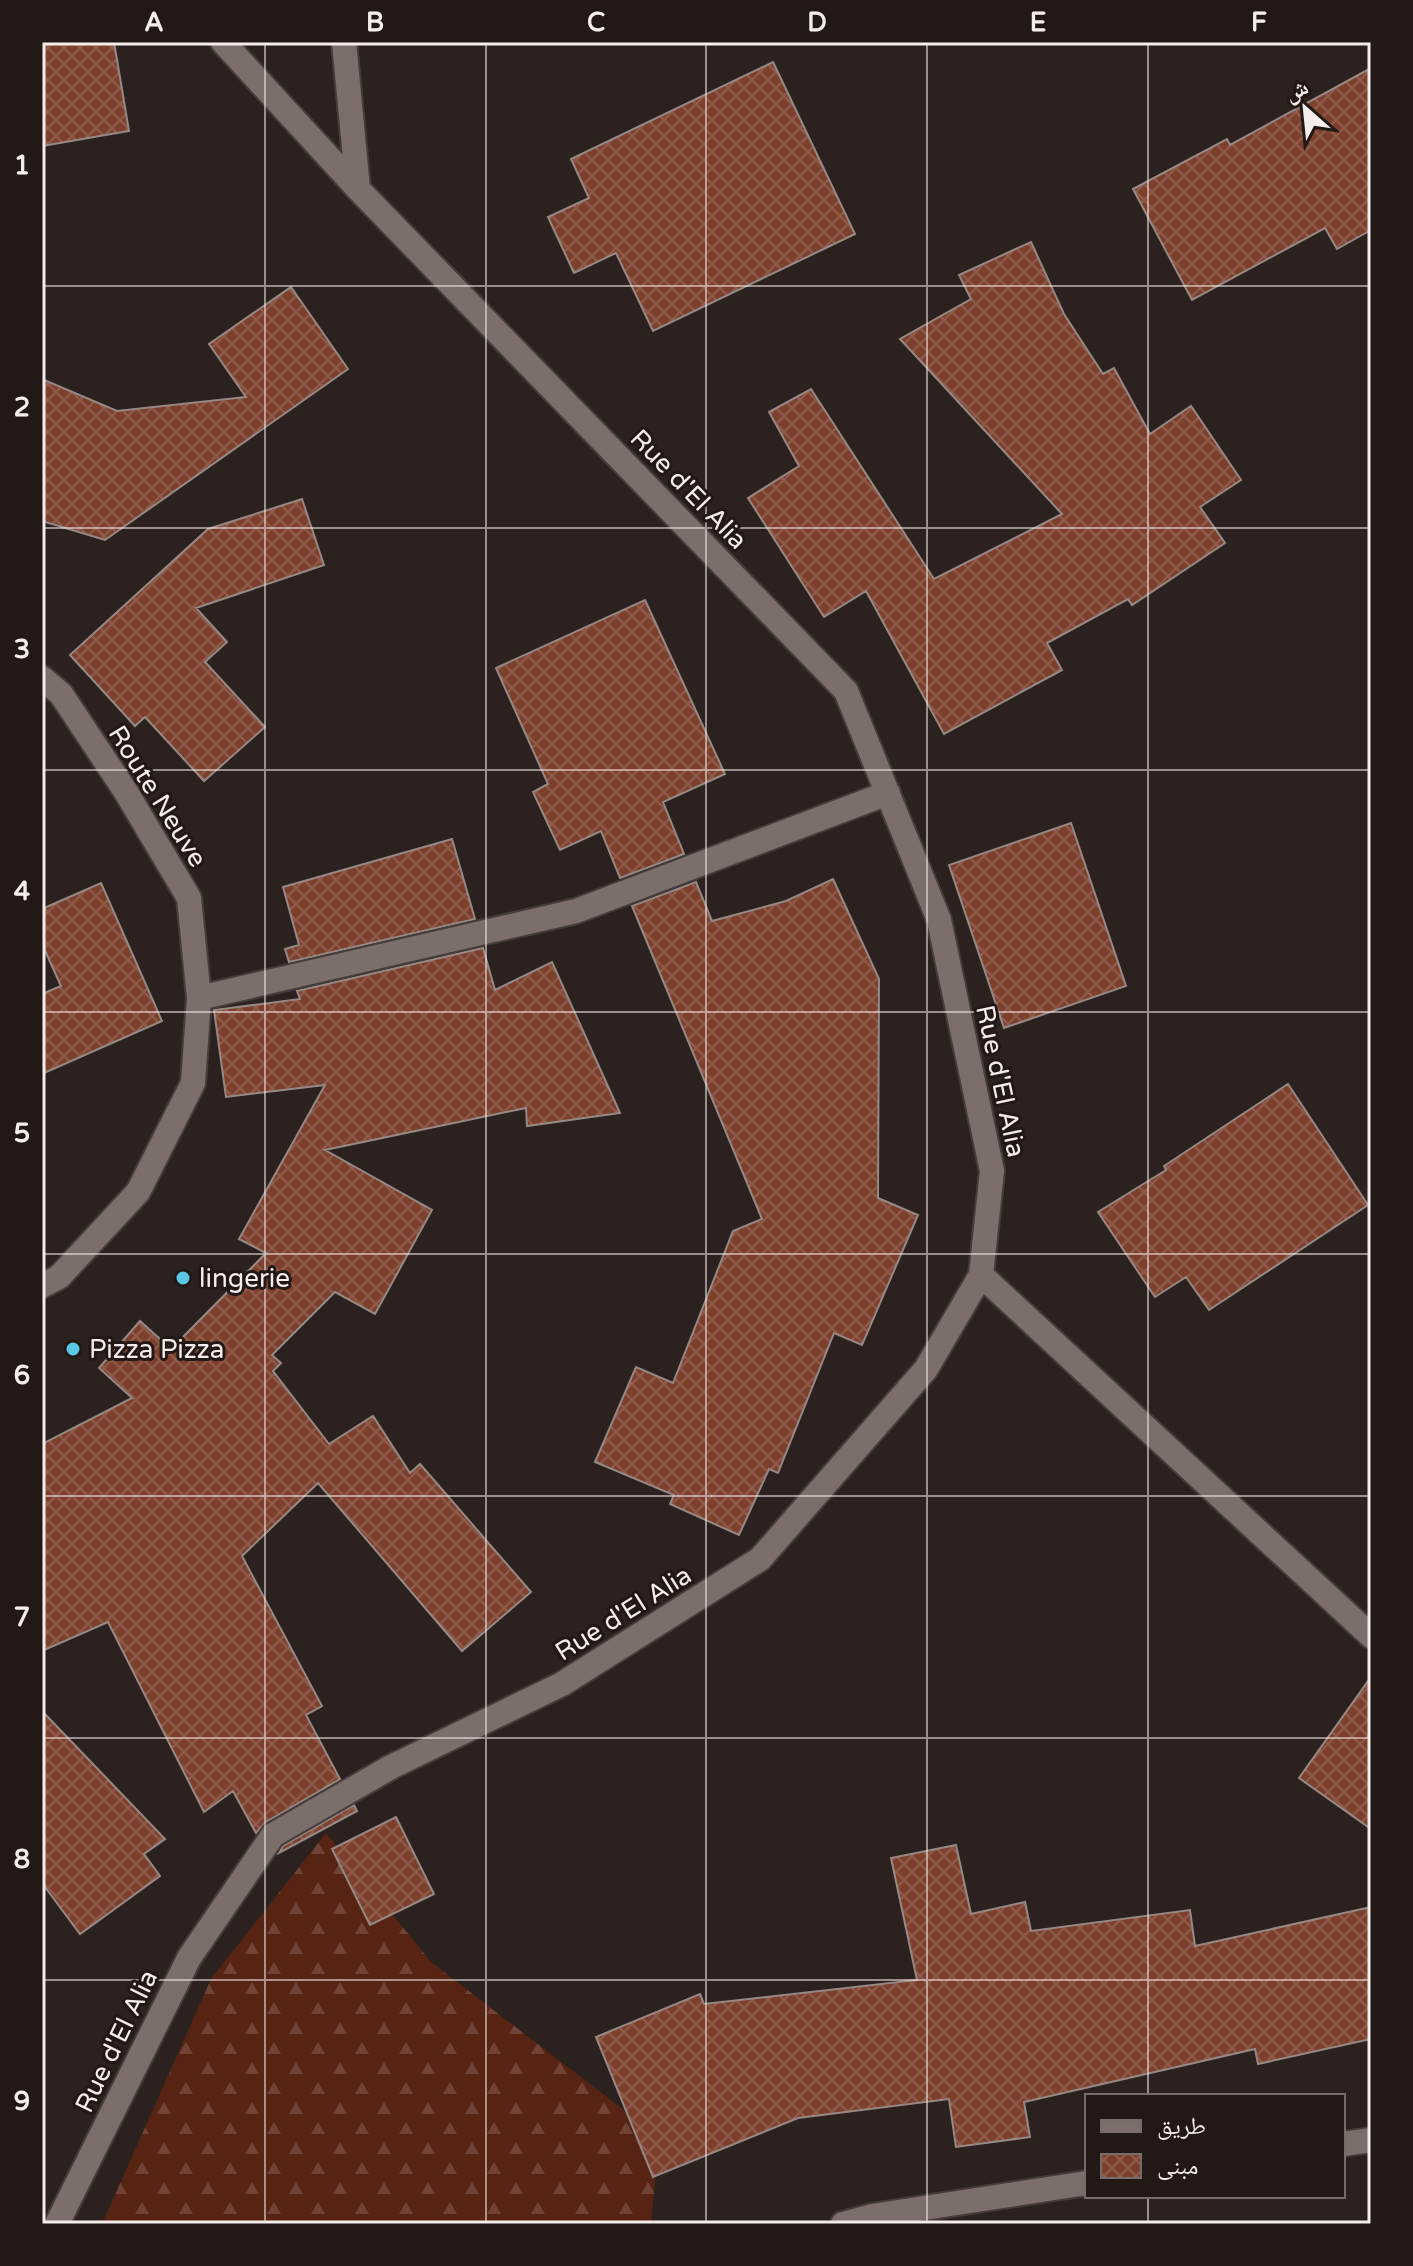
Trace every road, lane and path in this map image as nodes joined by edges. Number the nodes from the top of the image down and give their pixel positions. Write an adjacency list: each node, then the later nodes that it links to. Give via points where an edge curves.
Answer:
1 (223, 42): 3 (street, Rue d'El Alia)
2 (344, 42): 3 (street)
3 (358, 189): 5 (street, Rue d'El Alia, via 846,691)
4 (42, 678): 6 (street, Route Neuve, via 61,694 189,898)
5 (888, 793): 6 (street, via 576,911); 7 (street, Rue d'El Alia, via 939,920 992,1171)
6 (199, 998): 8 (street, Route Neuve, via 193,1083 138,1192 59,1277)
7 (981, 1275): 9 (street); 13 (street, Rue d'El Alia, via 926,1369 760,1559 562,1684 391,1767 273,1835 189,1958)
8 (42, 1286)
9 (1371, 1636)
10 (1371, 2140): 11 (street)
11 (1345, 2144)
12 (1085, 2183): 14 (street)
13 (57, 2224)
14 (843, 2224)

